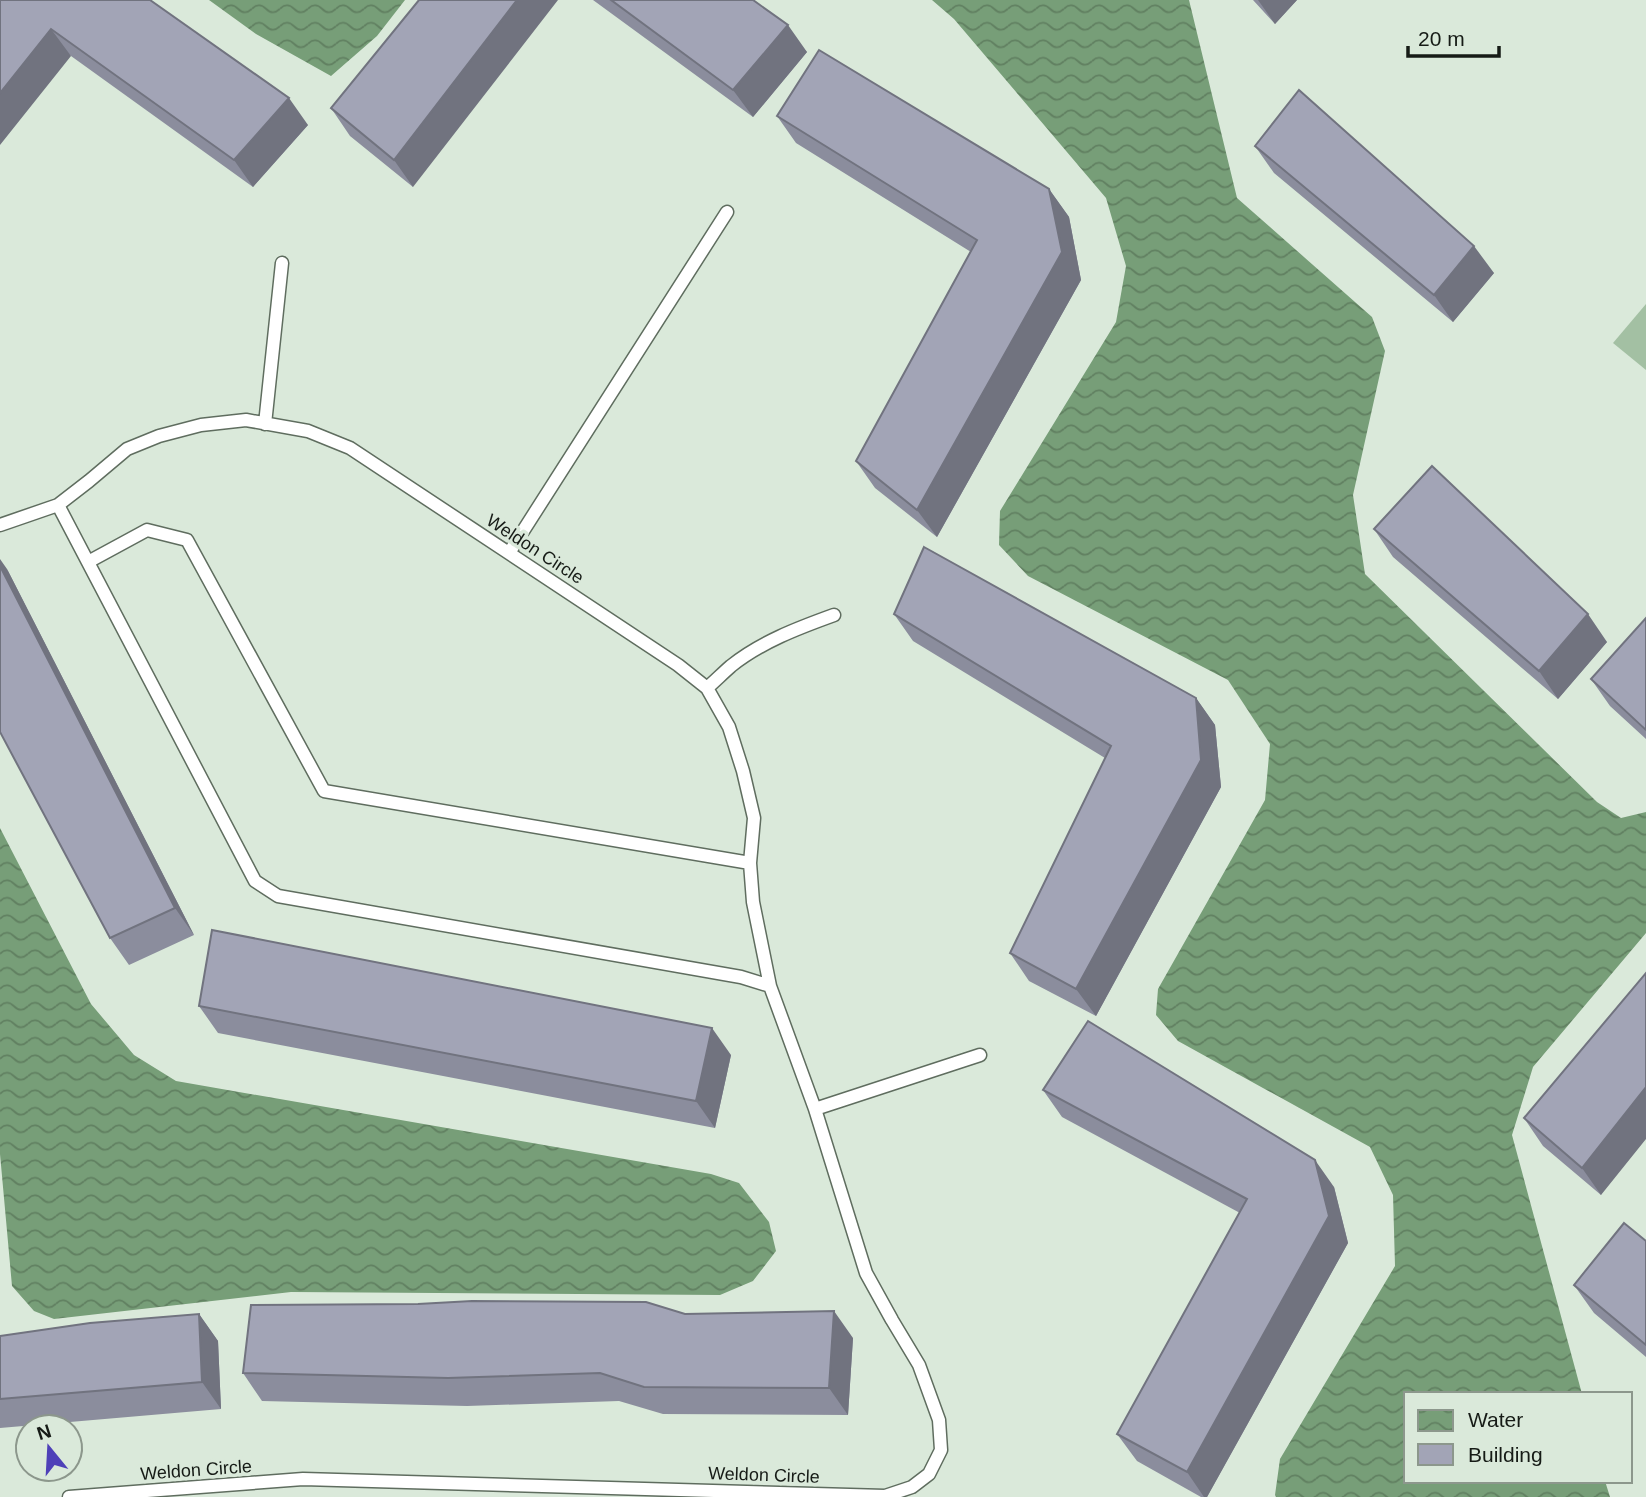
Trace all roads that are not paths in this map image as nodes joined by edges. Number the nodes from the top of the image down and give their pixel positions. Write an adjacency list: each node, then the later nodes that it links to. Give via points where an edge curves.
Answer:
1 (727, 212): 6 (lane)
2 (282, 263): 3 (lane)
3 (265, 424): 4 (lane, Weldon Circle, via 201,425 159,436 127,449); 6 (lane, Weldon Circle, via 308,431 349,448)
4 (58, 505): 5 (lane, Weldon Circle); 7 (lane)
5 (0, 525)
6 (509, 553): 9 (lane, Weldon Circle)
7 (88, 562): 10 (lane, via 147,530 187,540 324,791); 11 (lane, via 255,881 278,896 741,977)
8 (834, 615): 9 (lane, via 756,649)
9 (707, 688): 10 (lane, Weldon Circle, via 729,727 743,771 754,818)
10 (750, 863): 11 (lane, Weldon Circle)
11 (770, 986): 13 (lane, Weldon Circle)
12 (980, 1055): 13 (lane)
13 (815, 1109): 14 (lane, Weldon Circle, via 866,1273 919,1366 939,1420 941,1450 929,1474 912,1487 885,1496 303,1479)
14 (69, 1497)

